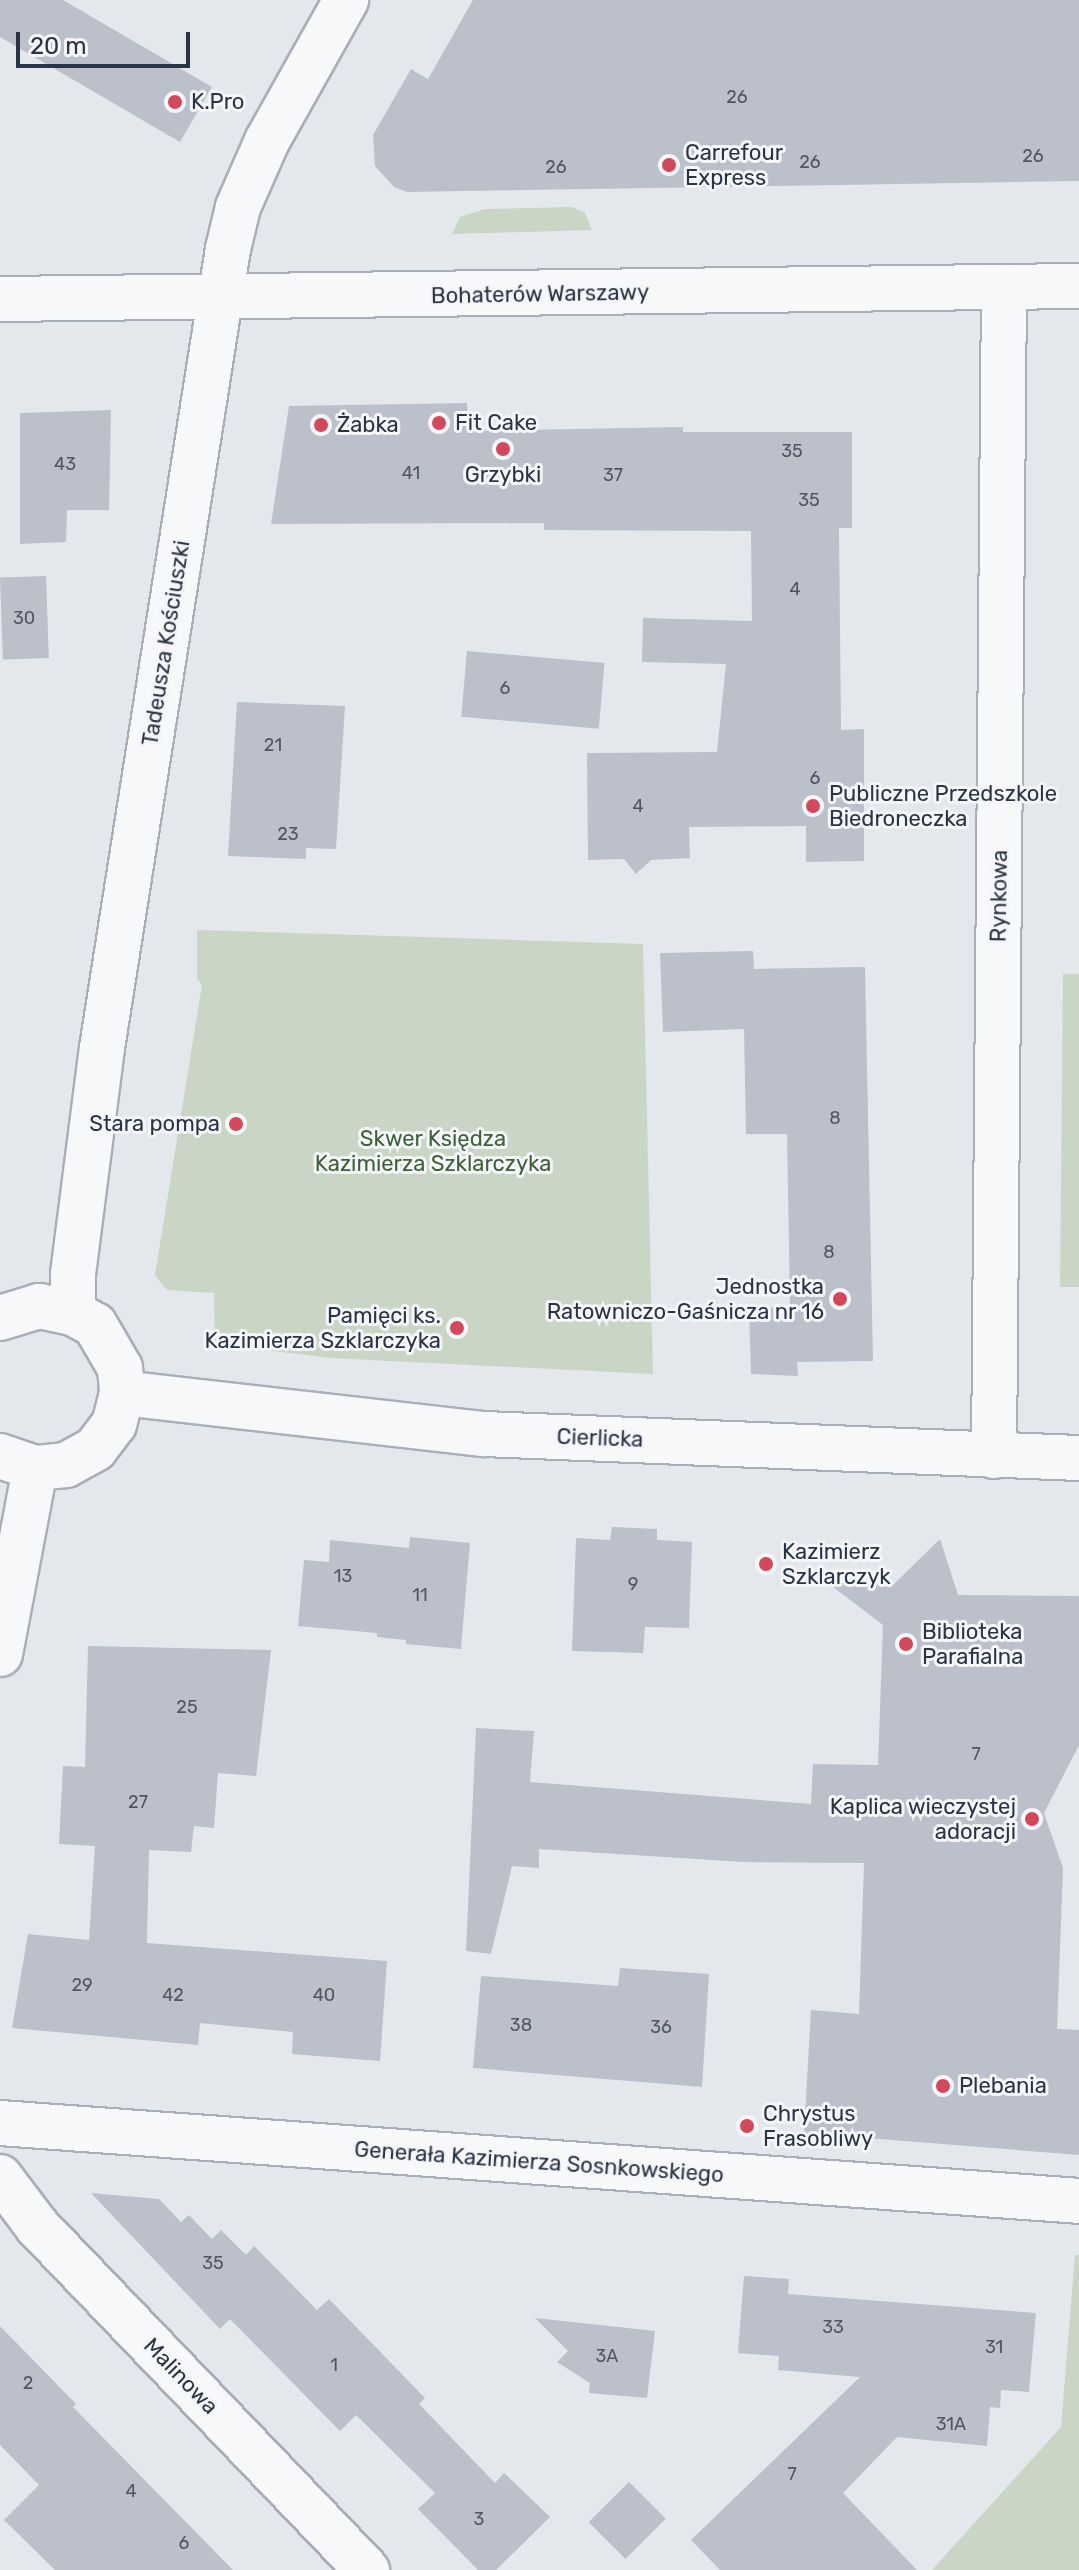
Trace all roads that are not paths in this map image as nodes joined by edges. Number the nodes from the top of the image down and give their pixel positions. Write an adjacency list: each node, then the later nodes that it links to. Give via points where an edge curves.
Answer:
1 (346, 0): 4 (street, Tadeusza Kościuszki, via 267,141 238,207)
2 (1079, 286): 3 (street, Bohaterów Warszawy)
3 (1004, 287): 4 (street, Bohaterów Warszawy); 9 (street, Rynkowa)
4 (221, 298): 5 (street, Bohaterów Warszawy); 6 (street, Tadeusza Kościuszki, via 104,1033 73,1274)
5 (0, 299)
6 (73, 1313): 7 (street, via 39,1306); 8 (street, via 95,1325 111,1345)
7 (0, 1318)
8 (122, 1393): 9 (street, Cierlicka, via 484,1434); 11 (street, via 114,1424 95,1449 66,1465)
9 (994, 1456): 10 (street, Cierlicka)
10 (1079, 1458)
11 (17, 1462): 12 (street)
12 (0, 1654)
13 (0, 2123): 15 (street, Generała Kazimierza Sosnkowskiego)
14 (0, 2177): 16 (street, Malinowa, via 37,2226)
15 (1079, 2201)
16 (367, 2570)

